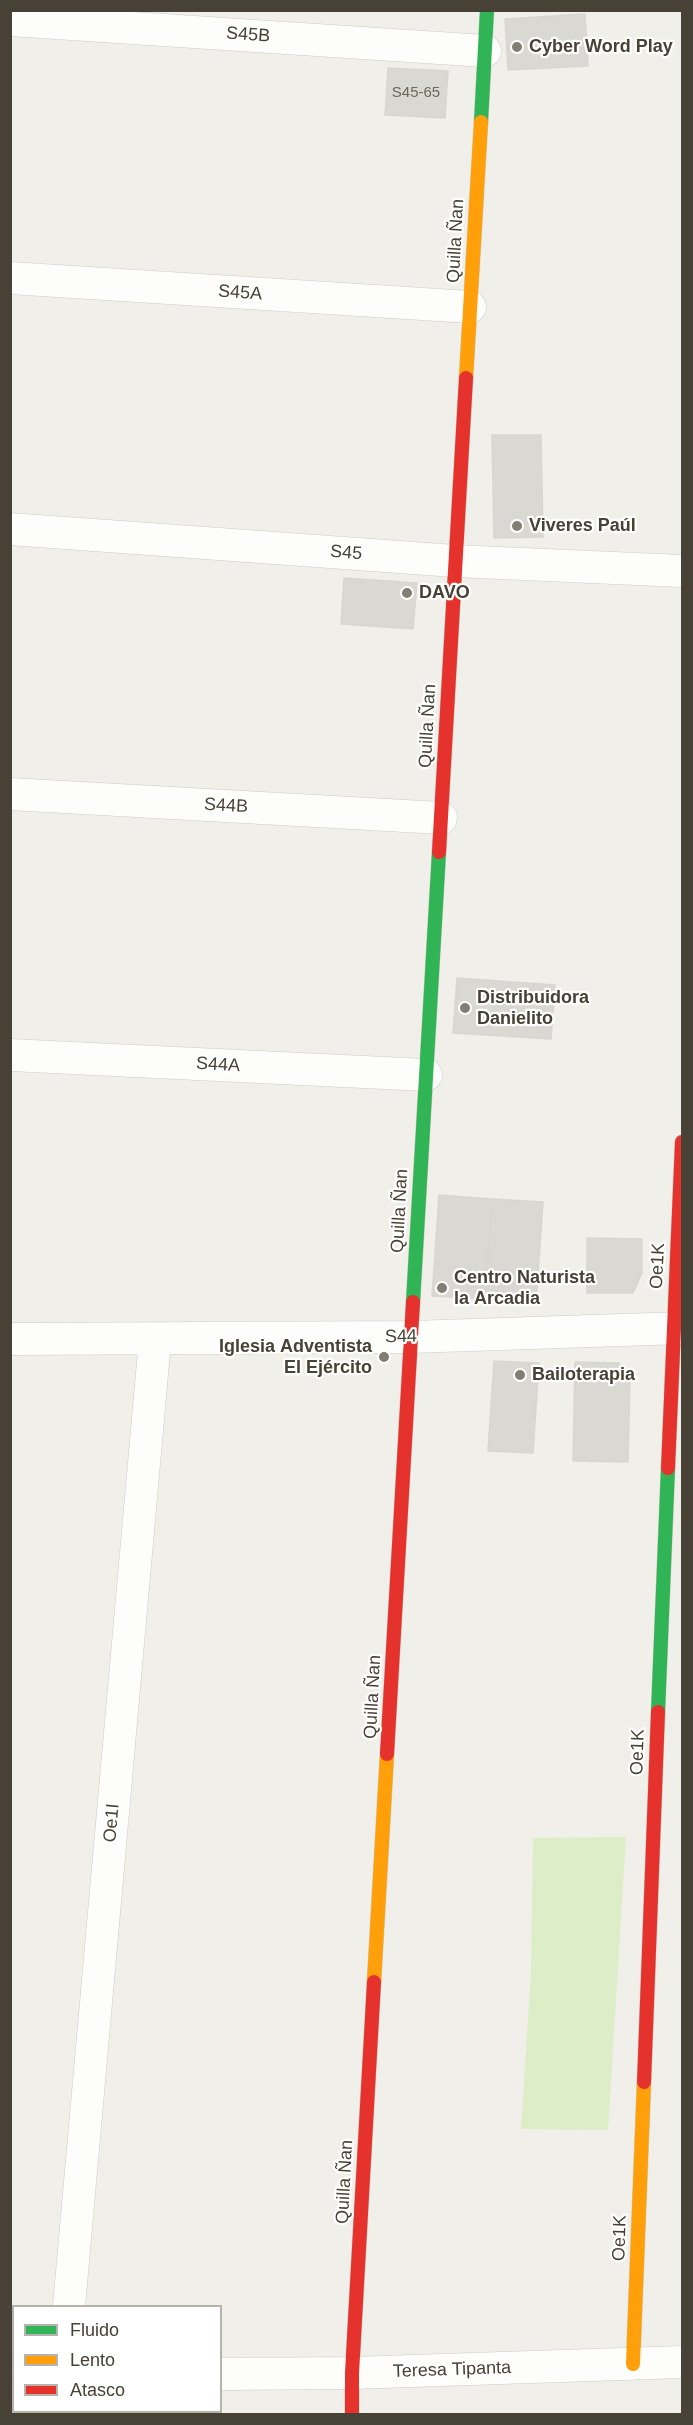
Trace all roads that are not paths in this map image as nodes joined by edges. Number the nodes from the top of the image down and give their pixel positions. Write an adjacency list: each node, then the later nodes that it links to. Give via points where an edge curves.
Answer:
1 (487, 10): 3 (street, Quilla Ñan)
2 (10, 20): 3 (street, S45B)
3 (485, 51): 5 (street, Quilla Ñan)
4 (10, 279): 5 (street, S45A)
5 (470, 307): 7 (street, Quilla Ñan)
6 (10, 529): 7 (street, S45)
7 (455, 561): 8 (street, S45); 10 (street, Quilla Ñan)
8 (682, 571)
9 (10, 794): 10 (street, S44B)
10 (441, 818): 12 (street, Quilla Ñan)
11 (10, 1055): 12 (street, S44A)
12 (426, 1075): 15 (street, Quilla Ñan)
13 (682, 1142): 14 (street, Oe1K)
14 (678, 1328): 15 (street, S44); 20 (street, Oe1K)
15 (411, 1337): 17 (street, S44); 21 (street, Quilla Ñan)
16 (10, 1339): 17 (street, S44)
17 (155, 1340): 18 (street, Oe1I)
18 (69, 2305)
19 (682, 2362): 20 (street, Teresa Tipanta)
20 (633, 2364): 21 (street, Teresa Tipanta)
21 (352, 2373): 22 (street, Teresa Tipanta); 23 (street, Quilla Ñan)
22 (222, 2374)
23 (352, 2415)

